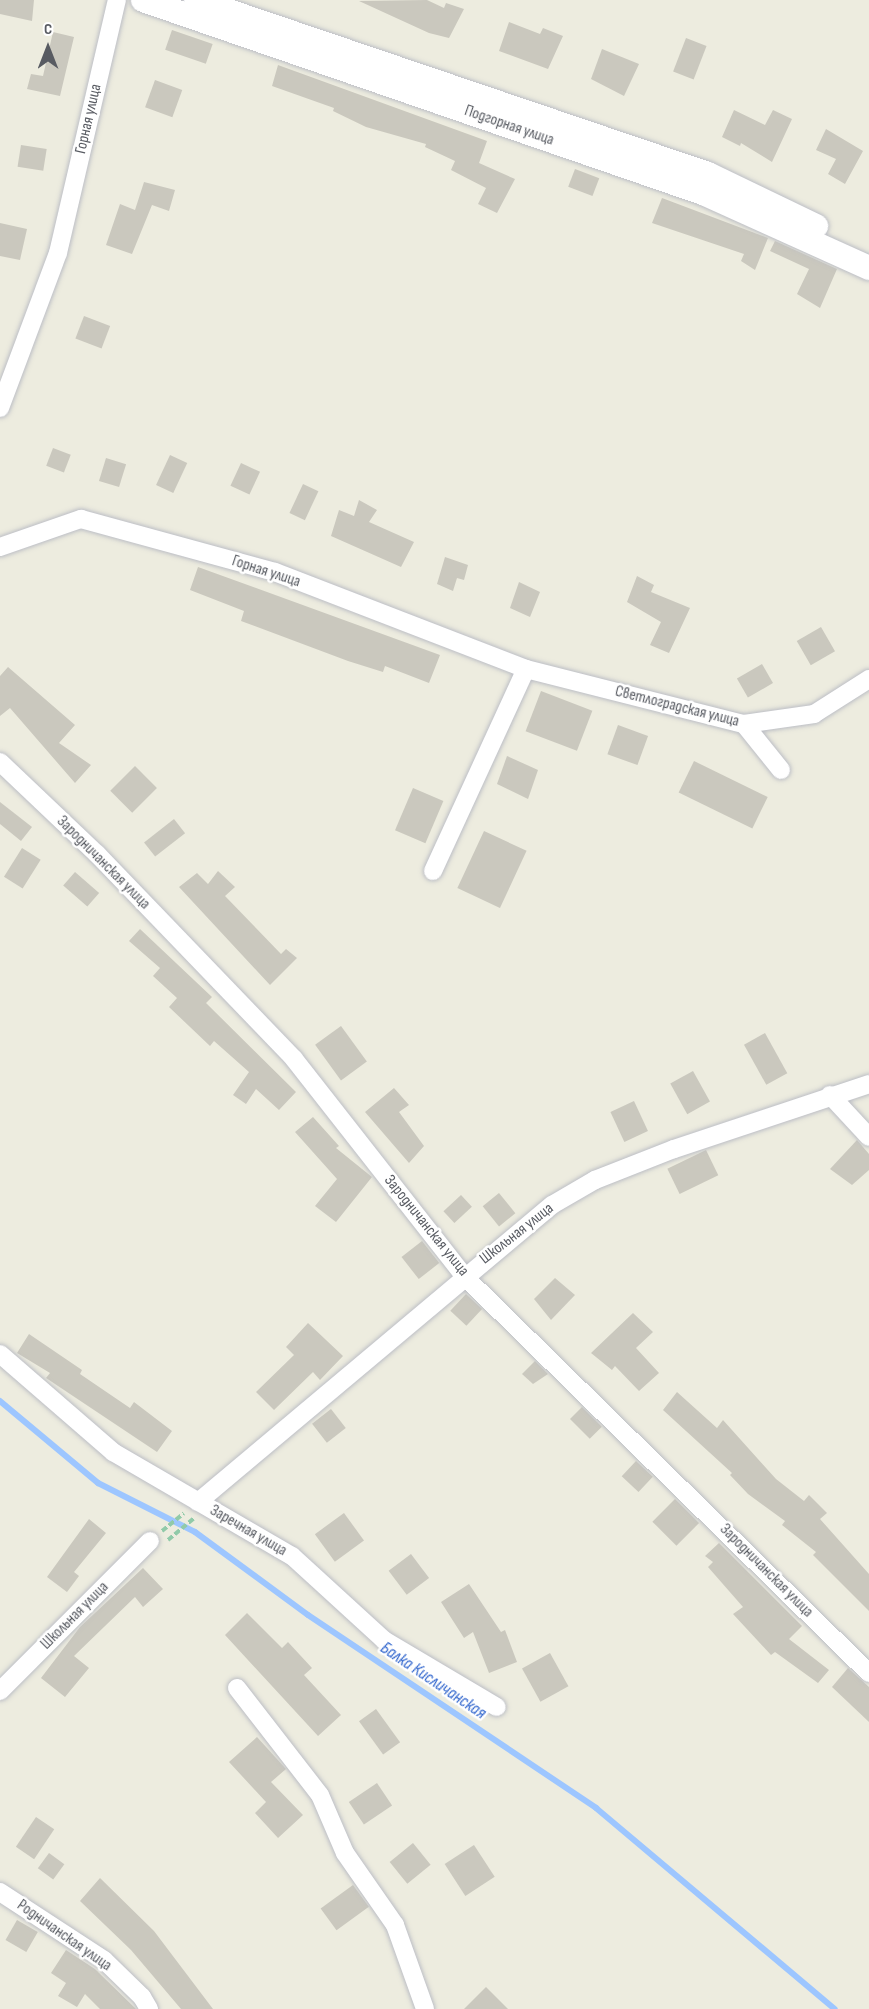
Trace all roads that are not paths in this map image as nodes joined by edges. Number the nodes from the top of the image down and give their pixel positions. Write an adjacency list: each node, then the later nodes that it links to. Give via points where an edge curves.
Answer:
1 (117, 0): 6 (street, Горная улица, via 58,253)
2 (143, 0): 5 (street, Подгорная улица, via 703,193)
3 (196, 0): 4 (street, via 708,174)
4 (869, 252)
5 (869, 268)
6 (0, 408)
7 (0, 547): 8 (street, Горная улица, via 81,519 275,573)
8 (525, 669): 9 (street, Горная улица); 14 (street)
9 (549, 675): 11 (street, Светлоградская улица)
10 (869, 679): 11 (street, Светлоградская улица, via 814,714)
11 (744, 724): 13 (street)
12 (0, 762): 18 (street, Зародничанская улица, via 97,854 294,1059)
13 (781, 770)
14 (433, 871)
15 (869, 1084): 16 (street, Школьная улица)
16 (831, 1095): 17 (street); 18 (street, Школьная улица, via 595,1180 552,1205)
17 (869, 1137)
18 (464, 1276): 20 (street, Школьная улица); 22 (street, Зародничанская улица)
19 (0, 1354): 20 (street, Заречная улица, via 113,1452)
20 (199, 1502): 25 (street, Заречная улица, via 292,1556 384,1640)
21 (148, 1542): 24 (street, Школьная улица)
22 (869, 1673)
23 (237, 1688): 28 (street, via 320,1795 345,1853 395,1926)
24 (0, 1691)
25 (497, 1707)
26 (0, 1892): 27 (street, Родничанская улица, via 104,1960)
27 (149, 2009)
28 (426, 2009)

